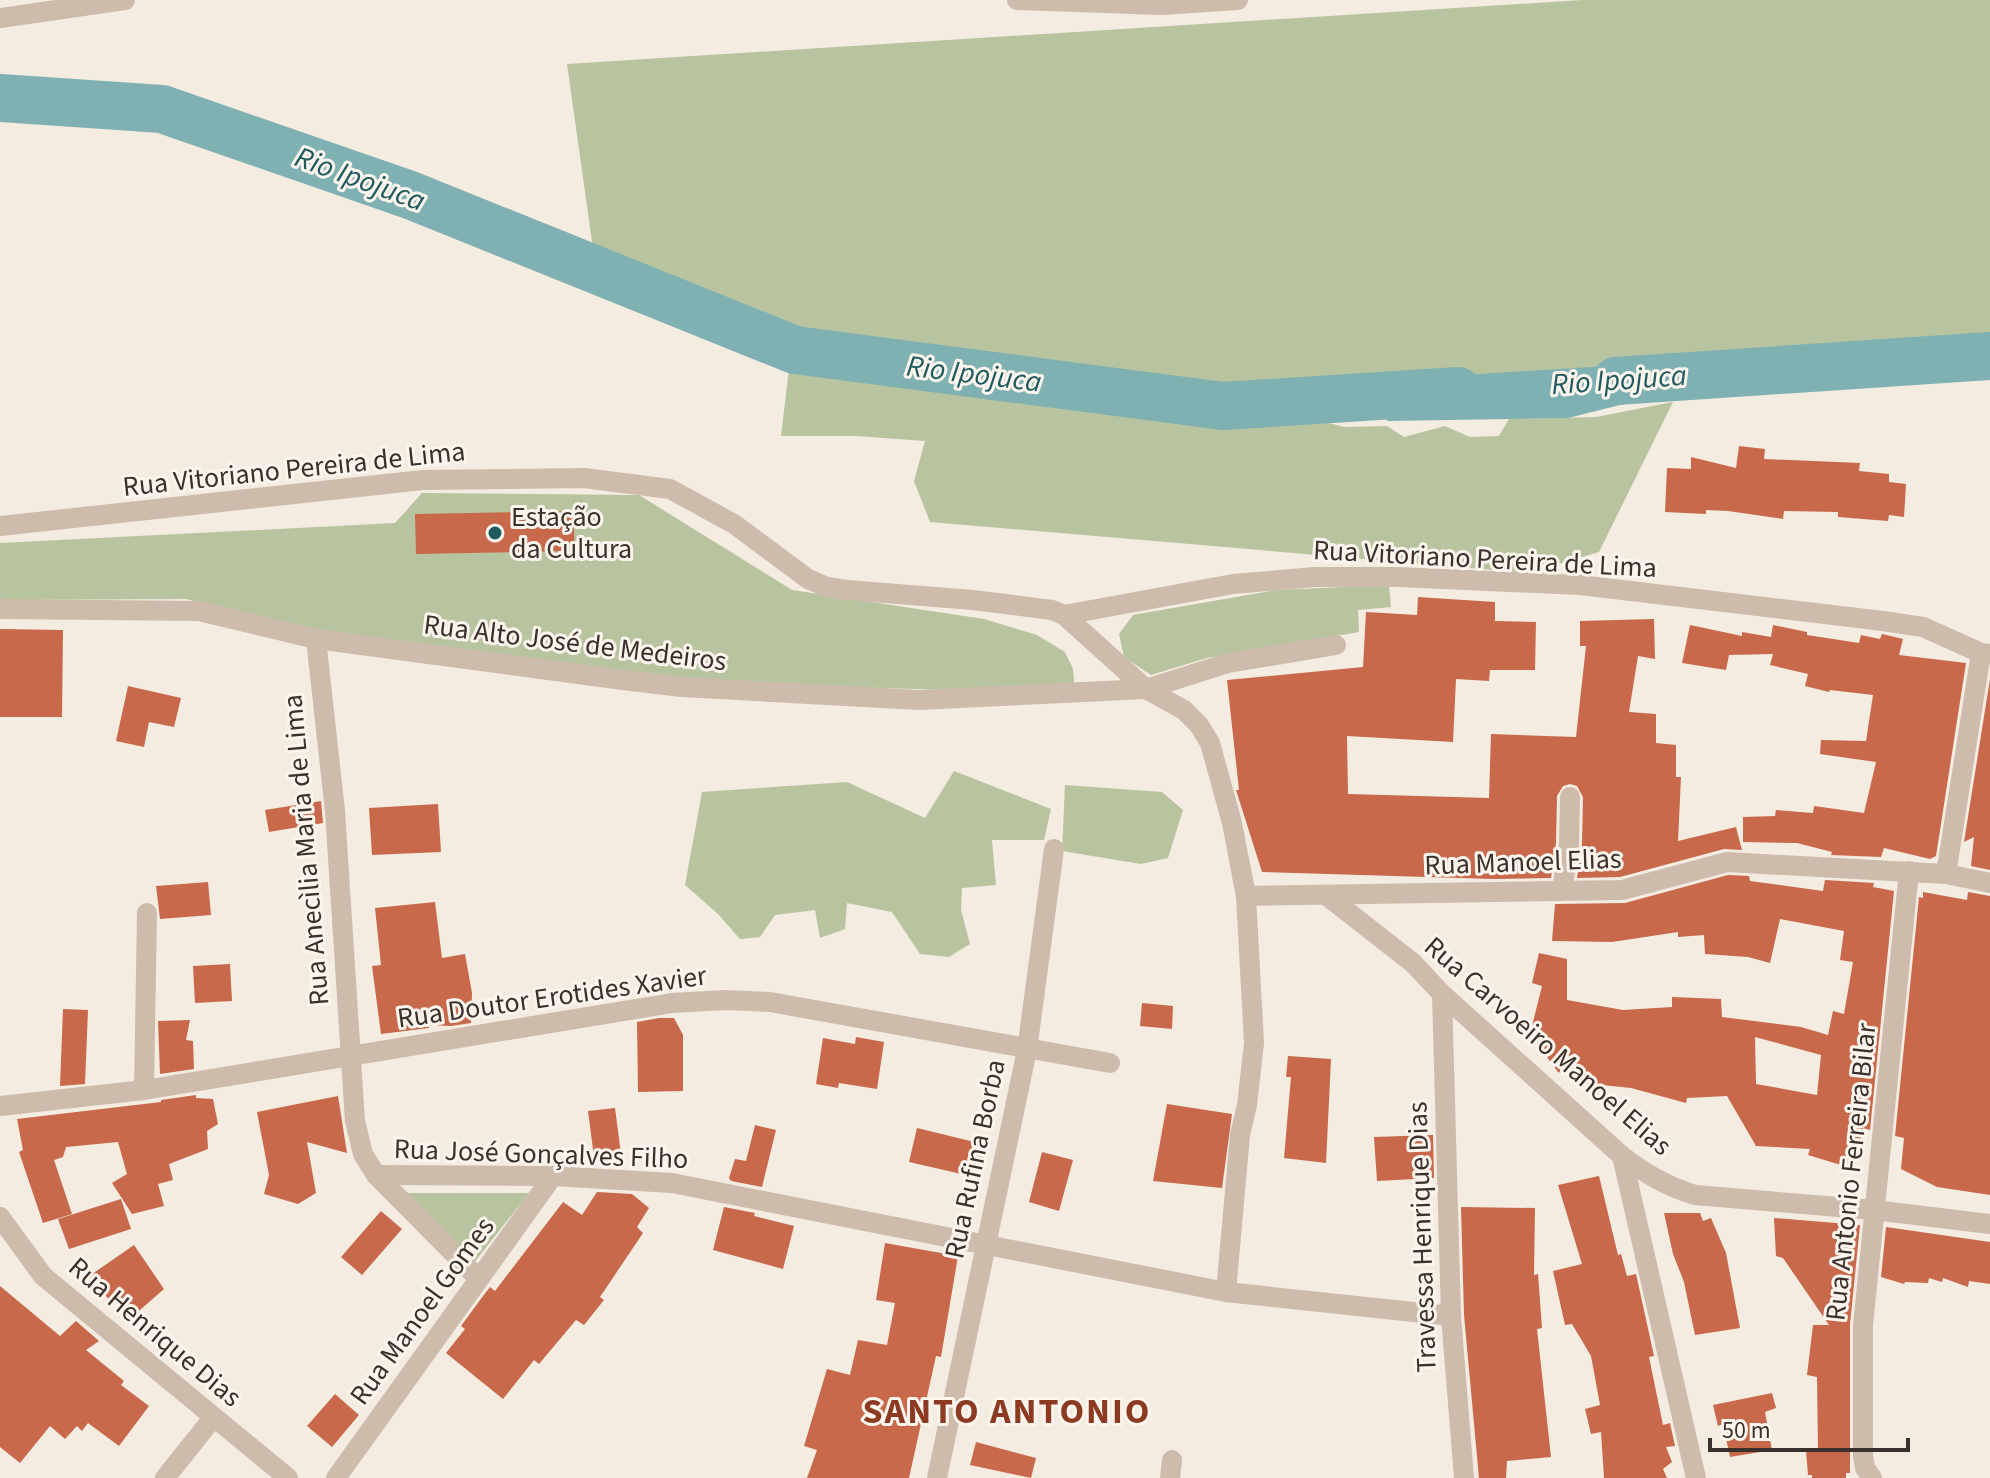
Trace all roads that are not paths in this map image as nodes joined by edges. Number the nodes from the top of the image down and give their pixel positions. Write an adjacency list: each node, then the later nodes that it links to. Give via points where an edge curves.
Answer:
1 (125, 0): 4 (street)
2 (1017, 0): 3 (street, via 1162,5)
3 (1238, 0)
4 (0, 18)
5 (0, 526): 7 (street, Rua Vitoriano Pereira de Lima, via 423,480 584,478 670,489 734,524 784,563 827,587 973,600)
6 (0, 609): 8 (street, Rua Alto José de Medeiros, via 199,611)
7 (1064, 615): 10 (street, Rua Vitoriano Pereira de Lima, via 1233,584 1315,577 1580,585 1923,627); 11 (street)
8 (316, 639): 11 (street, Rua Alto José de Medeiros, via 697,688 919,700); 23 (street, Rua Anecìlia Maria de Lima, via 335,811)
9 (1336, 645): 11 (street, Rua Alto José de Medeiros, via 1228,663)
10 (1986, 654): 15 (street)
11 (1146, 689): 19 (street, via 1184,710 1210,743)
12 (1570, 797): 17 (street)
13 (1054, 849): 22 (street, Rua Rufina Borba)
14 (1909, 871): 15 (street, Rua Manoel Elias); 17 (street, Rua Manoel Elias, via 1727,862 1622,890); 30 (street, Rua Antonio Ferreira Bilar)
15 (1946, 874): 16 (street, Rua Manoel Elias)
16 (1990, 883)
17 (1562, 891): 18 (street, Rua Manoel Elias)
18 (1326, 895): 19 (street, Rua Manoel Elias); 21 (street, Rua Carvoeiro Manoel Elias, via 1413,963)
19 (1246, 896): 35 (street, via 1254,1043)
20 (147, 913): 25 (street)
21 (1442, 994): 27 (street, Rua Carvoeiro Manoel Elias); 36 (street, Travessa Henrique Dias)
22 (1027, 1050): 23 (street, Rua Doutor Erotides Xavier, via 770,1002 726,1000 672,1003); 24 (street, Rua Doutor Erotides Xavier); 33 (street, Rua Rufina Borba)
23 (351, 1055): 25 (street, Rua Doutor Erotides Xavier); 28 (street, Rua Anecìlia Maria de Lima, via 355,1121 363,1154)
24 (1110, 1063)
25 (144, 1090): 26 (street, Rua Doutor Erotides Xavier)
26 (0, 1106)
27 (1622, 1156): 30 (street, Rua Carvoeiro Manoel Elias, via 1651,1177 1695,1195); 43 (street)
28 (376, 1175): 29 (street, Rua José Gonçalves Filho); 34 (street, Rua Anecìlia Maria de Lima)
29 (553, 1176): 33 (street, Rua José Gonçalves Filho, via 672,1183); 34 (street, Rua Manoel Gomes)
30 (1874, 1210): 32 (street, Rua Carvoeiro Manoel Elias); 44 (street, Rua Antonio Ferreira Bilar, via 1863,1325 1863,1456)
31 (0, 1217): 37 (street, Rua Henrique Dias, via 43,1276)
32 (1990, 1224)
33 (985, 1246): 35 (street, Rua José Gonçalves Filho); 41 (street, Rua Rufina Borba)
34 (479, 1279): 40 (street, Rua Manoel Gomes)
35 (1226, 1292): 36 (street, Rua José Gonçalves Filho)
36 (1451, 1316): 42 (street, Travessa Henrique Dias)
37 (213, 1418): 38 (street); 39 (street, Rua Henrique Dias)
38 (165, 1478)
39 (288, 1478)
40 (336, 1478)
41 (937, 1478)
42 (1464, 1478)
43 (1696, 1478)
44 (1872, 1478)

